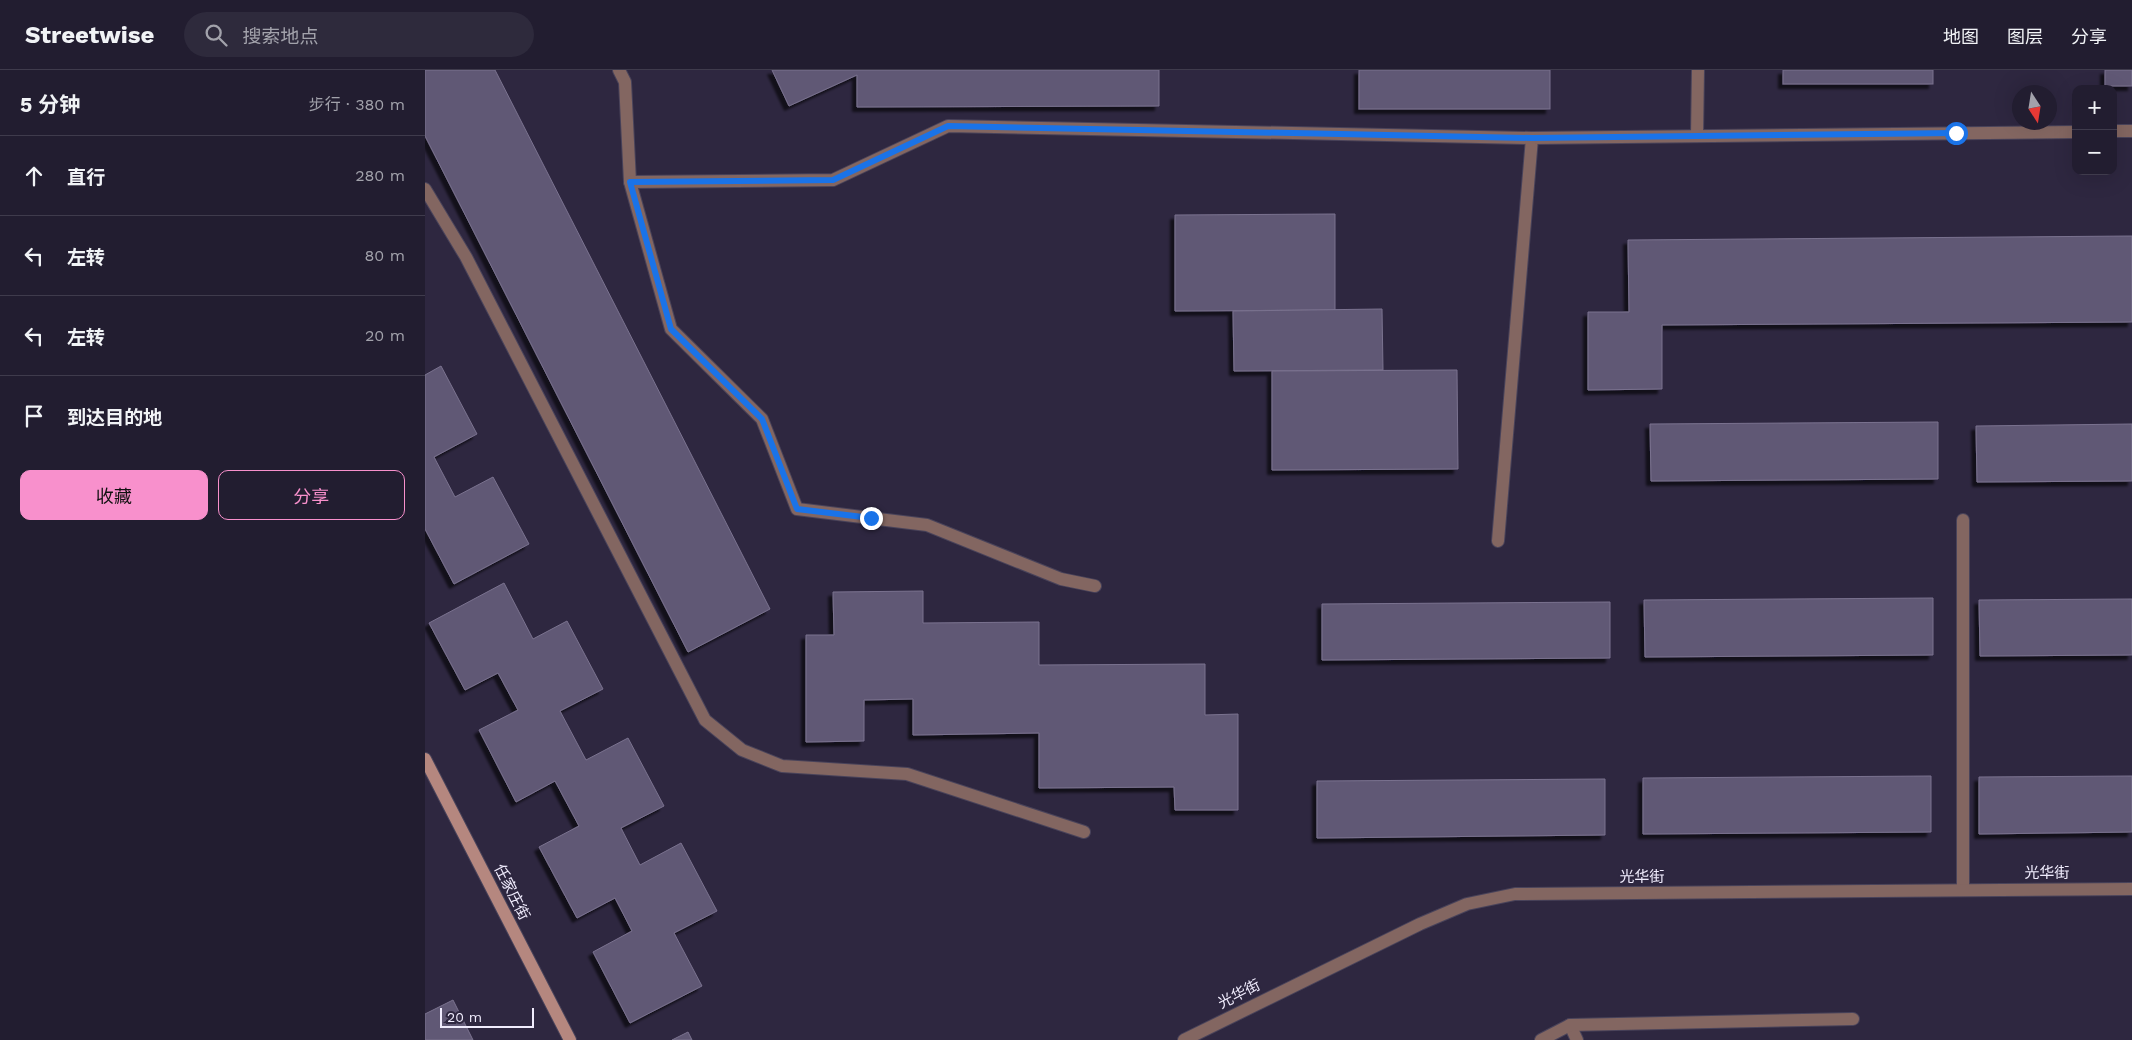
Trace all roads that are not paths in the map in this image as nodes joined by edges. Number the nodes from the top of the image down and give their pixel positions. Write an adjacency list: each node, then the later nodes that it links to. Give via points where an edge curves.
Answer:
1 (619, 70): 8 (street, via 625,82)
2 (1698, 70): 6 (street)
3 (2117, 131): 4 (street)
4 (2132, 131)
5 (2072, 132): 6 (street)
6 (1697, 136): 7 (street)
7 (1532, 138): 8 (street, via 948,126 833,180); 11 (street)
8 (630, 182): 12 (street, via 671,329 762,419 797,509 927,525 1061,579)
9 (425, 189): 14 (street, via 466,257 705,720 742,750 782,766 907,774)
10 (1963, 520): 16 (street)
11 (1498, 541)
12 (1095, 586)
13 (425, 759): 19 (street, 任家庄街)
14 (1084, 832)
15 (2132, 889): 16 (street, 光华街)
16 (1963, 890): 20 (street, 光华街, via 1515,894 1467,904 1419,924)
17 (1853, 1019): 18 (street)
18 (1570, 1025): 21 (street); 22 (street)
19 (570, 1040)
20 (1183, 1040)
21 (1541, 1040)
22 (1577, 1040)

